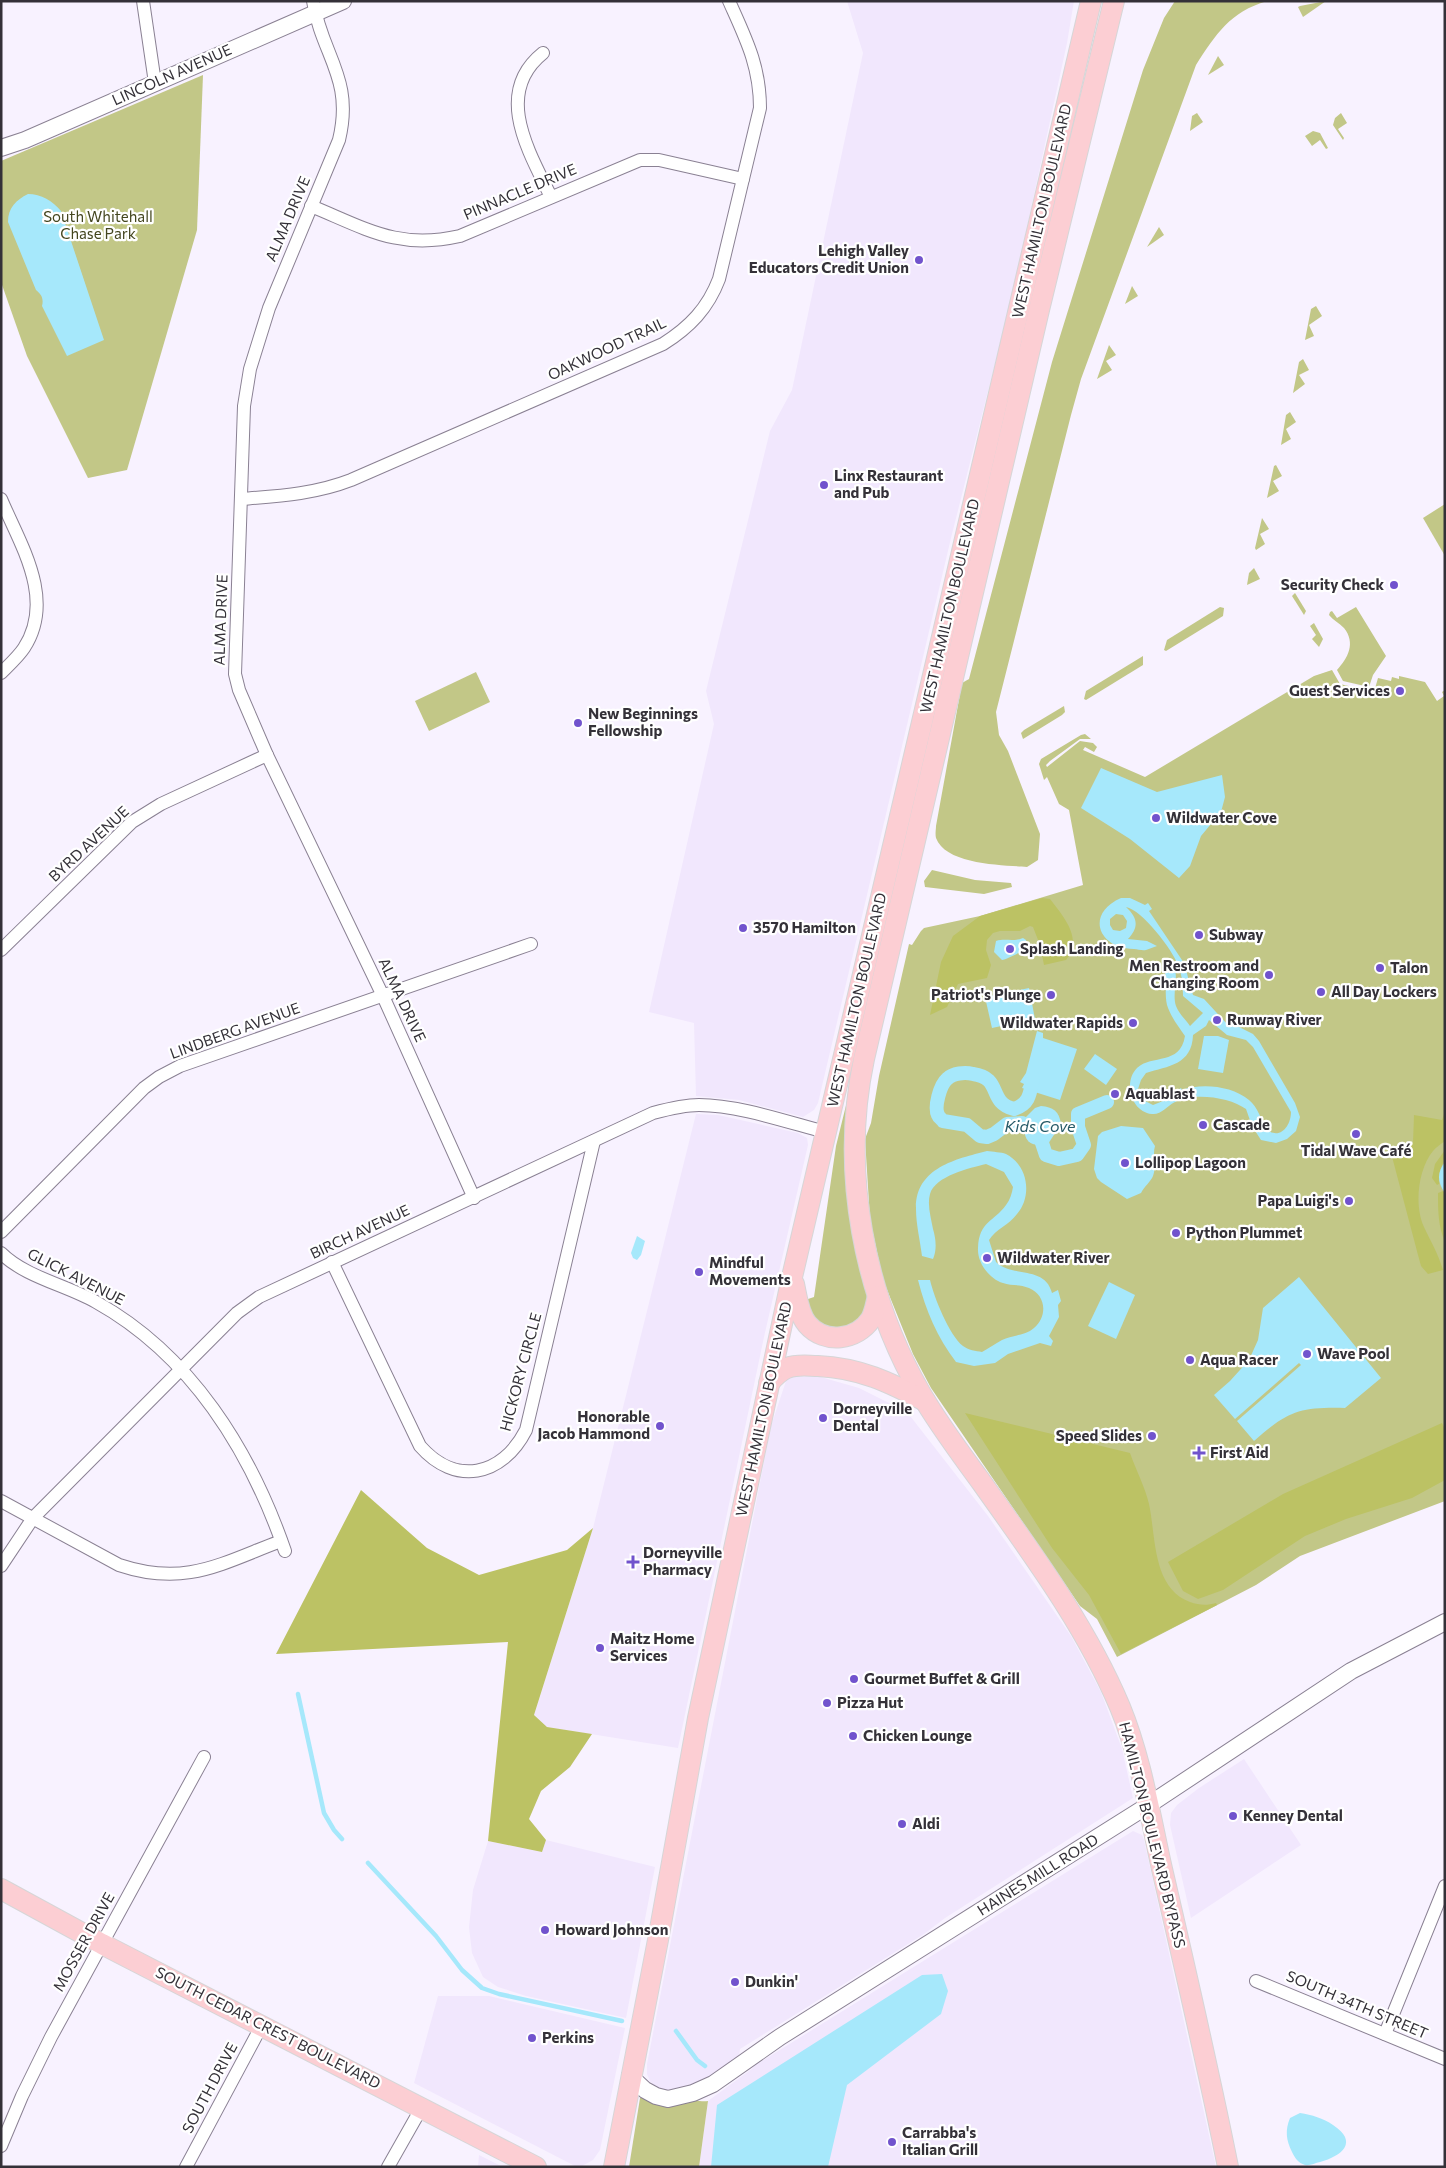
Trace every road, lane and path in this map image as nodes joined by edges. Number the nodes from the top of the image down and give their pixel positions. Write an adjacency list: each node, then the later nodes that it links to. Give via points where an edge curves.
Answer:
1 (143, 1): 8 (street)
2 (343, 1): 6 (street, LINCOLN AVENUE)
3 (729, 1): 10 (street, OAKWOOD TRAIL, via 756,67 760,88 760,108)
4 (1091, 1): 20 (main road, WEST HAMILTON BOULEVARD)
5 (1114, 1): 27 (main road, WEST HAMILTON BOULEVARD, via 862,1070 855,1124 855,1170 866,1253)
6 (314, 7): 8 (street, LINCOLN AVENUE); 12 (street, ALMA DRIVE, via 339,76 344,112 339,140)
7 (543, 53): 11 (street, via 522,76 518,107 526,147)
8 (155, 83): 9 (street, LINCOLN AVENUE)
9 (1, 148)
10 (743, 180): 11 (street, PINNACLE DRIVE, via 659,160 640,160); 14 (street, OAKWOOD TRAIL, via 719,279 707,304 695,320 663,344 330,489)
11 (551, 197): 12 (street, PINNACLE DRIVE, via 460,236 438,241 382,236)
12 (311, 206): 14 (street, ALMA DRIVE, via 269,308 250,369 244,406)
13 (1, 499): 15 (street, via 33,575 37,611 34,628 25,646)
14 (241, 499): 16 (street, ALMA DRIVE, via 235,674)
15 (1, 673)
16 (267, 755): 18 (street, BYRD AVENUE, via 161,804 132,822); 19 (street, ALMA DRIVE)
17 (530, 944): 19 (street, LINDBERG AVENUE)
18 (1, 950)
19 (383, 996): 22 (street, ALMA DRIVE); 23 (street, LINDBERG AVENUE, via 180,1066 160,1077 144,1088)
20 (825, 1132): 21 (street, BIRCH AVENUE, via 721,1106 698,1105 653,1113); 26 (main road, WEST HAMILTON BOULEVARD)
21 (594, 1141): 22 (street, BIRCH AVENUE); 25 (street, HICKORY CIRCLE, via 526,1430 509,1456 497,1464 483,1469 457,1470 429,1456 420,1446)
22 (474, 1198): 25 (street, BIRCH AVENUE)
23 (1, 1232)
24 (1, 1253): 28 (street, GLICK AVENUE, via 21,1269 64,1286 126,1321)
25 (332, 1262): 28 (street, BIRCH AVENUE, via 259,1297 237,1313)
26 (792, 1277): 27 (main road, via 799,1308 808,1325 823,1335 836,1338 852,1335 865,1326 872,1318); 29 (main road, WEST HAMILTON BOULEVARD)
27 (878, 1296): 30 (main road, HAMILTON BOULEVARD BYPASS, via 905,1364)
28 (181, 1369): 32 (street, BIRCH AVENUE); 32 (street, GLICK AVENUE, via 237,1443 259,1483 283,1546 206,1570 160,1575 119,1565)
29 (769, 1383): 30 (main road, via 788,1368 801,1365 831,1367 885,1380); 44 (main road, WEST HAMILTON BOULEVARD, via 698,1718)
30 (925, 1401): 36 (main road, HAMILTON BOULEVARD BYPASS, via 1060,1597 1100,1663 1131,1734)
31 (1, 1501): 32 (street)
32 (33, 1518): 33 (street, BIRCH AVENUE)
33 (1, 1566)
34 (1445, 1622): 36 (street, HAINES MILL ROAD, via 1351,1671)
35 (204, 1757): 39 (street, MOSSER DRIVE)
36 (1148, 1806): 44 (street, HAINES MILL ROAD, via 780,2037 712,2084 677,2098 656,2096); 51 (main road, HAMILTON BOULEVARD BYPASS)
37 (1445, 1886): 42 (street)
38 (1, 1889): 39 (main road, SOUTH CEDAR CREST BOULEVARD)
39 (102, 1944): 41 (main road, SOUTH CEDAR CREST BOULEVARD); 46 (street, MOSSER DRIVE, via 51,2037)
40 (1256, 1981): 42 (street, SOUTH 34TH STREET)
41 (262, 2024): 45 (main road, SOUTH CEDAR CREST BOULEVARD); 47 (street, SOUTH DRIVE)
42 (1385, 2034): 43 (street, SOUTH 34TH STREET)
43 (1445, 2059)
44 (630, 2076): 50 (main road, WEST HAMILTON BOULEVARD)
45 (422, 2107): 48 (street); 49 (main road, SOUTH CEDAR CREST BOULEVARD)
46 (1, 2146)
47 (186, 2167)
48 (388, 2167)
49 (536, 2167)
50 (614, 2167)
51 (1228, 2167)

